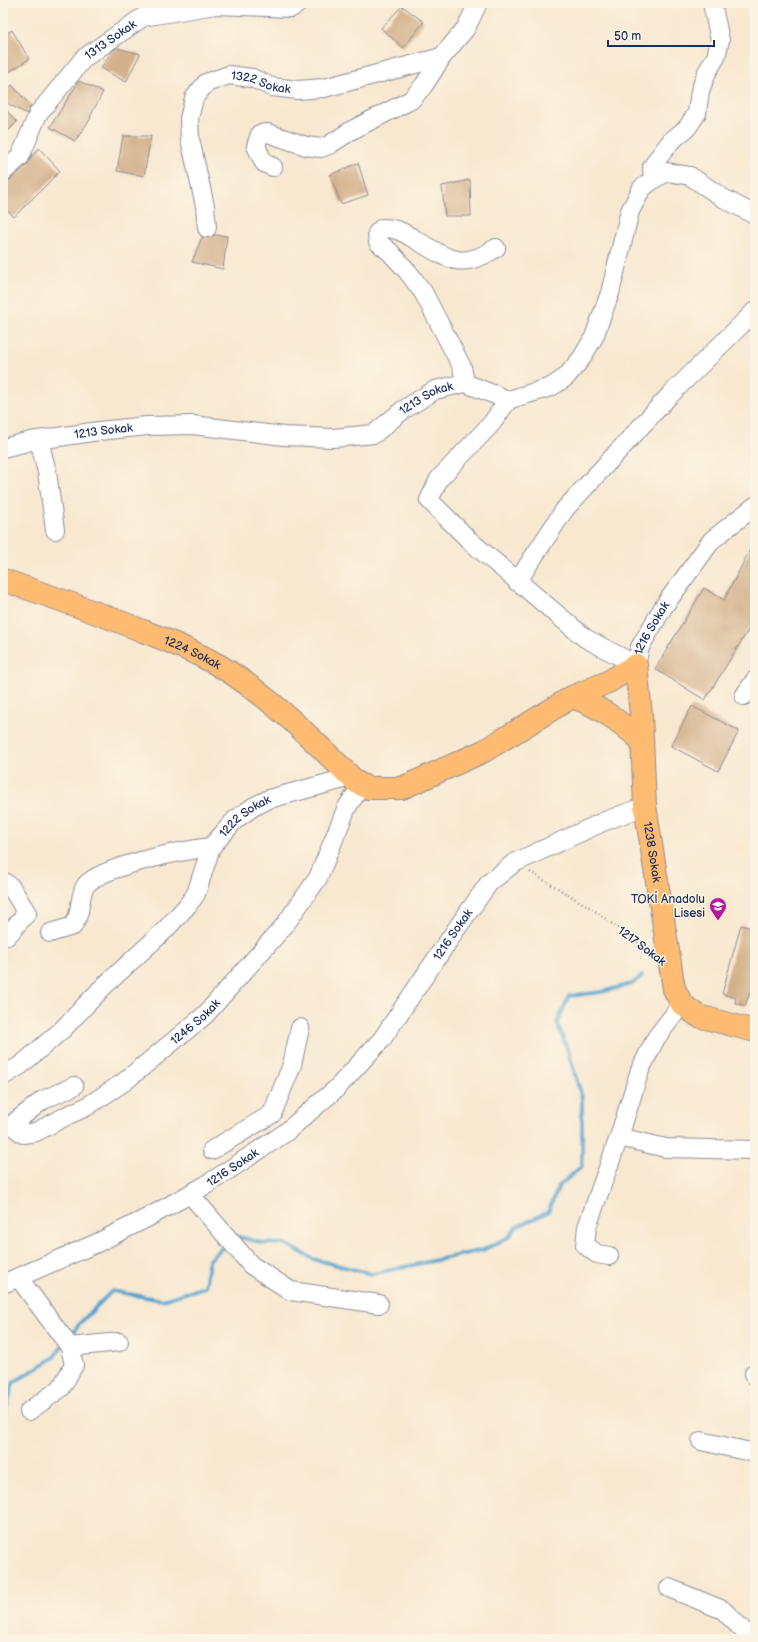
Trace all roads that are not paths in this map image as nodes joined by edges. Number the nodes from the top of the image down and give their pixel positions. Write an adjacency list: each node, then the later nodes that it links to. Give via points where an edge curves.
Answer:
1 (299, 3): 6 (street, 1313 Sokak, via 291,8 215,5 143,17 84,58 38,114 20,157)
2 (478, 3): 4 (street, via 466,28)
3 (712, 3): 7 (street, via 720,40 716,57 700,91 696,113 687,128 671,141 652,167)
4 (442, 57): 5 (street, via 411,100 352,130 329,145 321,148 306,146 268,133 260,134 256,146 264,163); 9 (street, 1322 Sokak, via 324,88 298,90 272,87 252,78 229,75 206,82 194,98 189,119 190,139 205,206)
5 (273, 167)
6 (3, 172)
7 (653, 180): 8 (street, via 667,172 690,176); 13 (street, via 642,188 630,211 610,293 594,337 581,359 566,377 551,387)
8 (755, 215)
9 (207, 228)
10 (496, 248): 12 (street, via 482,257 462,262 446,257 394,228 382,228 377,233 378,242 404,267 423,292 462,367)
11 (755, 310): 19 (street, via 669,396 565,509)
12 (465, 383): 13 (street, 1213 Sokak); 14 (street, 1213 Sokak, via 435,390 403,410 374,434 333,438 284,436 193,424 147,426)
13 (508, 400): 19 (street, via 492,423 439,479 429,500 470,541)
14 (39, 440): 15 (street, 1213 Sokak); 17 (street, via 47,472)
15 (3, 448)
16 (755, 506): 20 (street, 1216 Sokak, via 712,540 664,606 640,647)
17 (55, 530)
18 (3, 580): 25 (main road, 1224 Sokak, via 89,609 191,650 228,671 288,717)
19 (517, 582): 20 (street, via 585,638)
20 (636, 665): 23 (main road, 1222 Sokak, via 608,682); 24 (main road, 1216 Sokak)
21 (755, 680): 22 (street)
22 (744, 696)
23 (572, 697): 24 (main road, via 589,702 616,719); 25 (main road, 1222 Sokak, via 484,751 423,780 402,788 368,788)
24 (642, 741): 26 (main road, 1216 Sokak)
25 (356, 781): 27 (street, 1222 Sokak, via 269,798 236,819); 36 (street, 1246 Sokak, via 318,878 284,926 205,1014 124,1082 86,1108 36,1132 22,1134 17,1129 16,1122 44,1100)
26 (645, 806): 31 (main road, 1238 Sokak); 38 (street, 1216 Sokak, via 605,821 514,863 489,883 382,1039 337,1088)
27 (211, 847): 29 (street, via 185,850 146,860 95,877 86,886 73,926); 35 (street, 1222 Sokak, via 196,894 187,906 63,1029 21,1065)
28 (3, 881): 30 (street, via 27,913 7,936)
29 (50, 933)
30 (3, 936)
31 (671, 968): 32 (main road, 1217 Sokak, via 674,989)
32 (682, 1004): 34 (main road, 1217 Sokak, via 698,1016); 39 (street, via 656,1038 640,1070)
33 (300, 1028): 37 (street, via 292,1065)
34 (755, 1031)
35 (3, 1076)
36 (74, 1086)
37 (272, 1114): 38 (street); 40 (street)
38 (285, 1133): 42 (street, 1216 Sokak)
39 (619, 1137): 41 (street, via 666,1148); 43 (street, via 587,1227 585,1245 597,1254)
40 (212, 1150)
41 (755, 1150)
42 (190, 1194): 44 (street, 1216 Sokak, via 97,1243); 45 (street, via 251,1265 291,1291)
43 (608, 1256)
44 (11, 1280): 47 (street)
45 (379, 1304)
46 (119, 1342): 47 (street)
47 (70, 1347): 48 (street, via 74,1365 61,1388)
48 (28, 1411)
49 (701, 1441): 50 (street)
50 (755, 1453)
51 (670, 1588): 52 (street, via 723,1610)
52 (752, 1639)

